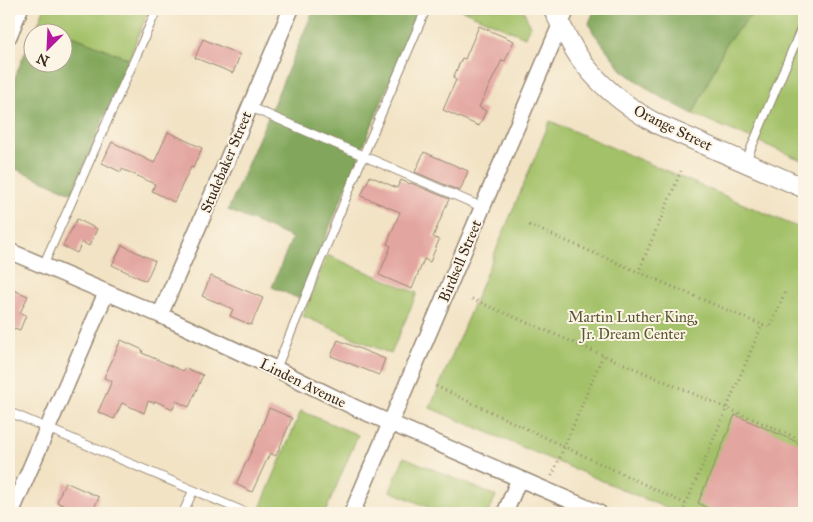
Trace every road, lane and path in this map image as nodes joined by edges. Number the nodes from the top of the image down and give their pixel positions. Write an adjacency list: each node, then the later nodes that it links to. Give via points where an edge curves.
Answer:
1 (20, 9): 7 (street)
2 (157, 9): 16 (lane)
3 (291, 9): 8 (street, Studebaker Street)
4 (426, 9): 9 (lane)
5 (560, 14): 10 (street, Orange Street, via 578,57 613,96 658,124); 13 (street, Birdsell Street)
6 (804, 22): 10 (lane)
7 (9, 36)
8 (250, 107): 9 (lane); 21 (street, Studebaker Street)
9 (363, 156): 13 (lane); 24 (lane)
10 (745, 162): 12 (street, Orange Street)
11 (681, 171): 17 (path)
12 (804, 188)
13 (482, 207): 28 (street, Birdsell Street)
14 (529, 226): 17 (path)
15 (9, 251): 16 (street, Linden Avenue)
16 (43, 266): 19 (street, Linden Avenue)
17 (638, 273): 22 (path)
18 (785, 292): 22 (path, via 770,328)
19 (106, 293): 21 (street, Linden Avenue); 29 (street)
20 (472, 299): 23 (path)
21 (160, 315): 24 (street, Linden Avenue)
22 (762, 326): 26 (path)
23 (603, 355): 26 (path); 31 (path)
24 (276, 369): 28 (street, Linden Avenue)
25 (436, 386): 31 (path)
26 (727, 408): 30 (path); 35 (path)
27 (9, 412): 29 (lane)
28 (390, 423): 32 (street, Linden Avenue); 39 (street, Birdsell Street)
29 (47, 427): 34 (lane); 36 (street)
30 (804, 441)
31 (564, 446): 33 (path); 35 (path)
32 (519, 479): 40 (street); 41 (street, Linden Avenue)
33 (549, 482)
34 (193, 491): 37 (lane); 38 (lane)
35 (686, 504): 42 (path)
36 (11, 513)
37 (183, 513)
38 (247, 513)
39 (352, 513)
40 (505, 513)
41 (599, 513)
42 (682, 513)

